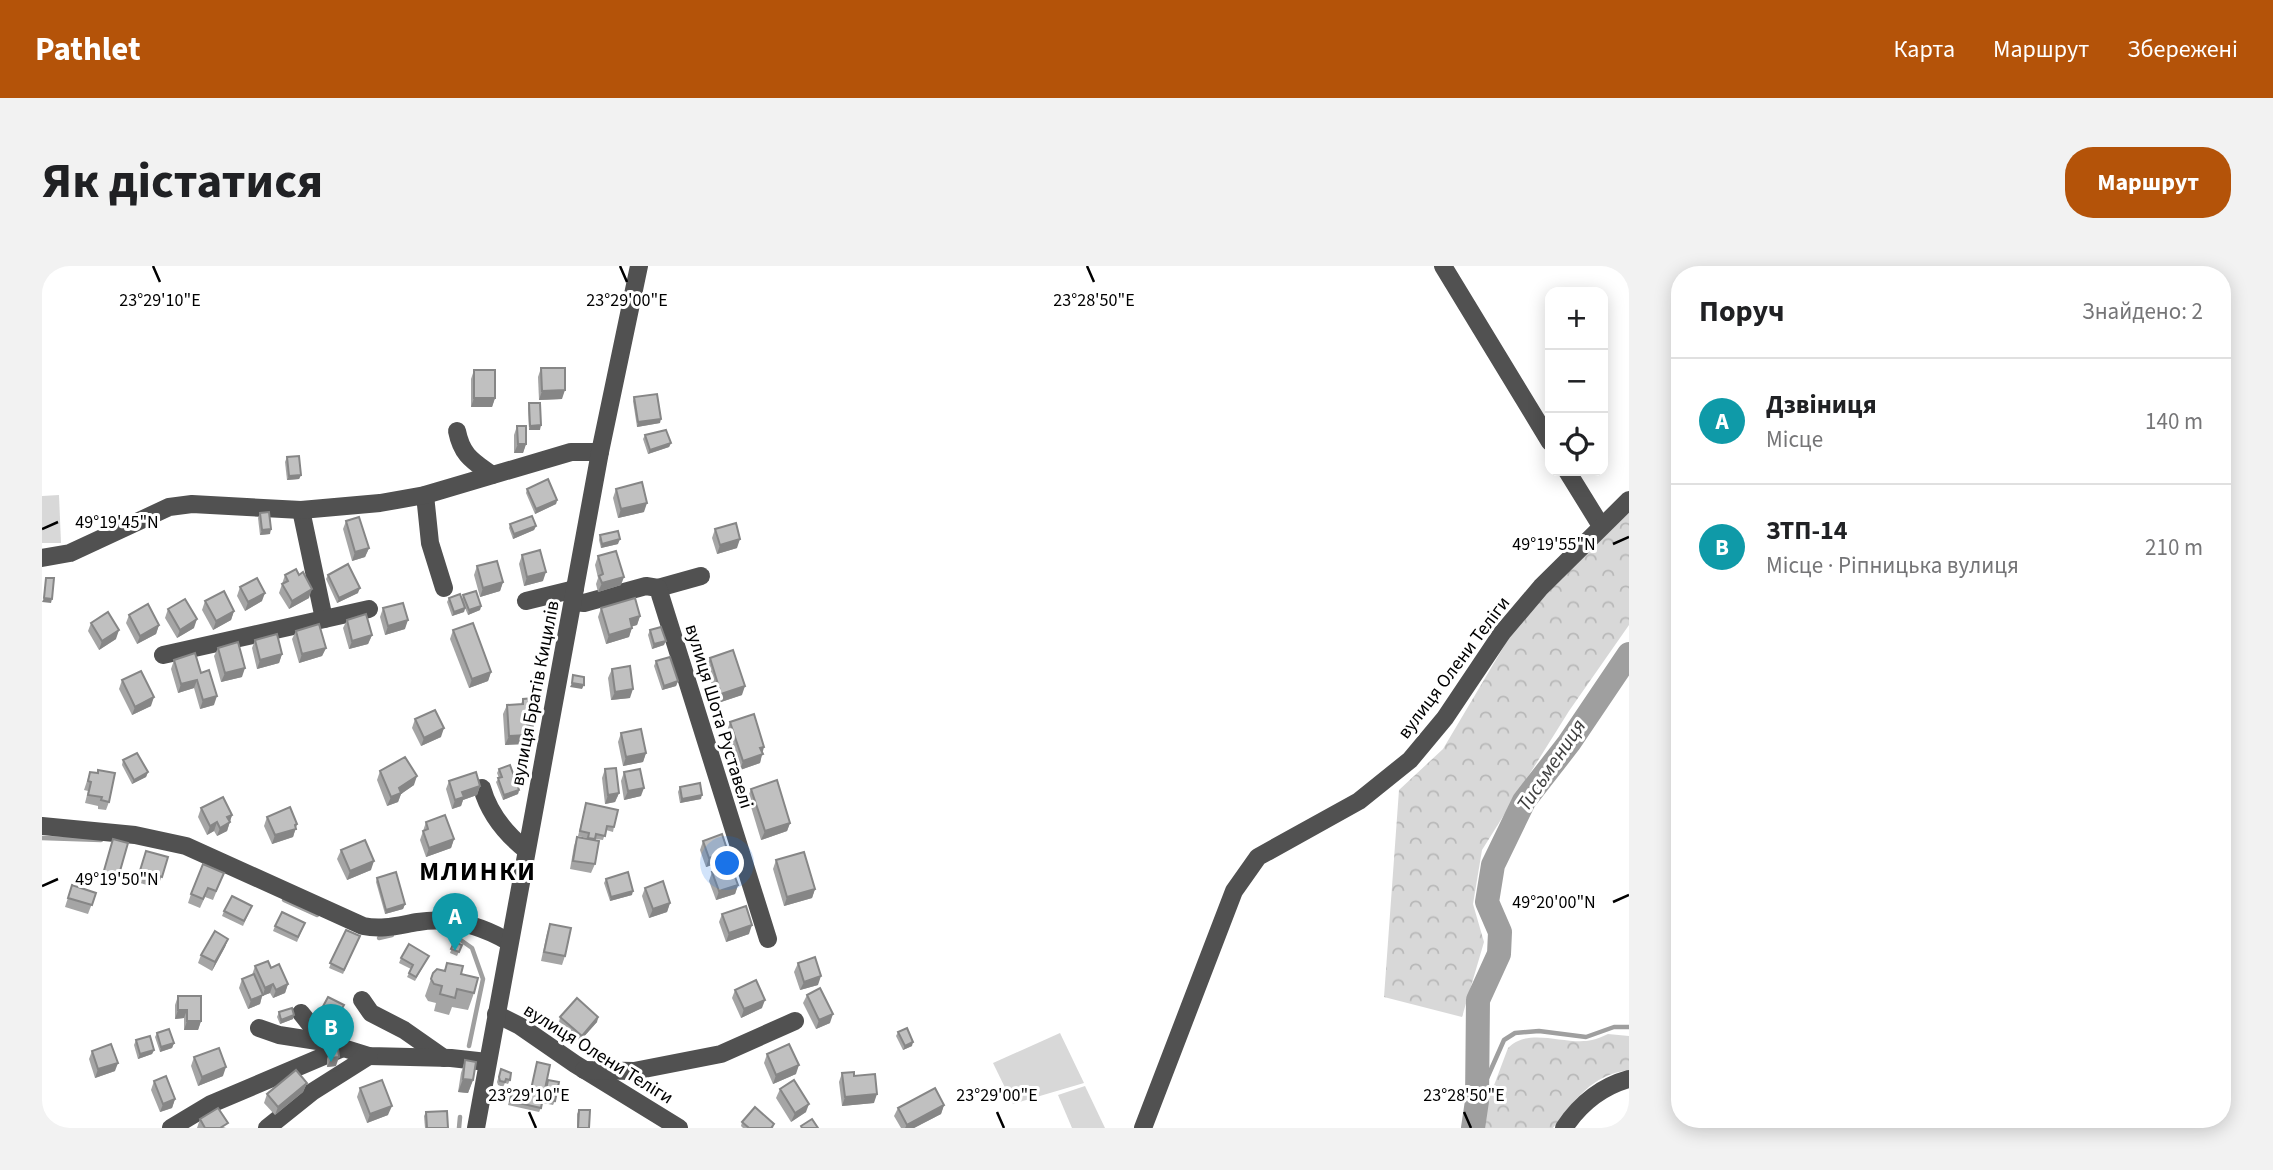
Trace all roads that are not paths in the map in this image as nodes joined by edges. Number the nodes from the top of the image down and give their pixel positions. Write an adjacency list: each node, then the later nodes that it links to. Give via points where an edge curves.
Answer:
1 (639, 266): 5 (street, вулиця Братів Кицилів)
2 (1443, 266): 4 (street)
3 (457, 431): 6 (street, via 462,450)
4 (1545, 434)
5 (600, 452): 6 (street, via 570,452); 16 (street, вулиця Братів Кицилів)
6 (492, 475): 8 (street)
7 (1570, 476): 11 (street)
8 (425, 495): 10 (street); 14 (street, via 430,543)
9 (1629, 500): 11 (street, вулиця Олени Теліги)
10 (301, 510): 12 (street, via 192,504 169,507 70,553); 19 (street)
11 (1601, 526): 42 (street, вулиця Олени Теліги, via 1502,633 1445,718 1410,760 1359,801 1258,857 1245,873 1234,891)
12 (42, 558)
13 (701, 576): 15 (street)
14 (444, 588)
15 (658, 589): 16 (street, via 646,586 584,603); 24 (street, вулиця Шота Руставелі)
16 (574, 596): 17 (street); 23 (street, вулиця Братів Кицилів)
17 (526, 601)
18 (369, 609): 19 (street)
19 (324, 619): 20 (street)
20 (163, 656)
21 (482, 788): 23 (street, via 487,805)
22 (42, 826): 25 (street, via 135,835 186,846 375,929 446,920 472,924)
23 (526, 849): 25 (street, вулиця Братів Кицилів)
24 (768, 939)
25 (509, 942): 28 (street, вулиця Братів Кицилів)
26 (362, 1000): 34 (street, via 371,1013)
27 (301, 1013): 31 (street)
28 (496, 1014): 35 (street, вулиця Братів Кицилів); 36 (street, вулиця Олени Теліги)
29 (795, 1021): 36 (street, via 721,1054 634,1071)
30 (260, 1028): 31 (street)
31 (324, 1042): 32 (street)
32 (342, 1048): 33 (street); 38 (street, via 211,1104)
33 (369, 1056): 34 (street); 39 (street)
34 (444, 1058): 35 (street)
35 (487, 1062): 40 (street, вулиця Братів Кицилів)
36 (584, 1070): 41 (street, вулиця Олени Теліги)
37 (1629, 1079): 43 (street, via 1595,1094)
38 (172, 1128)
39 (267, 1128)
40 (476, 1128)
41 (679, 1128)
42 (1143, 1128)
43 (1564, 1128)

